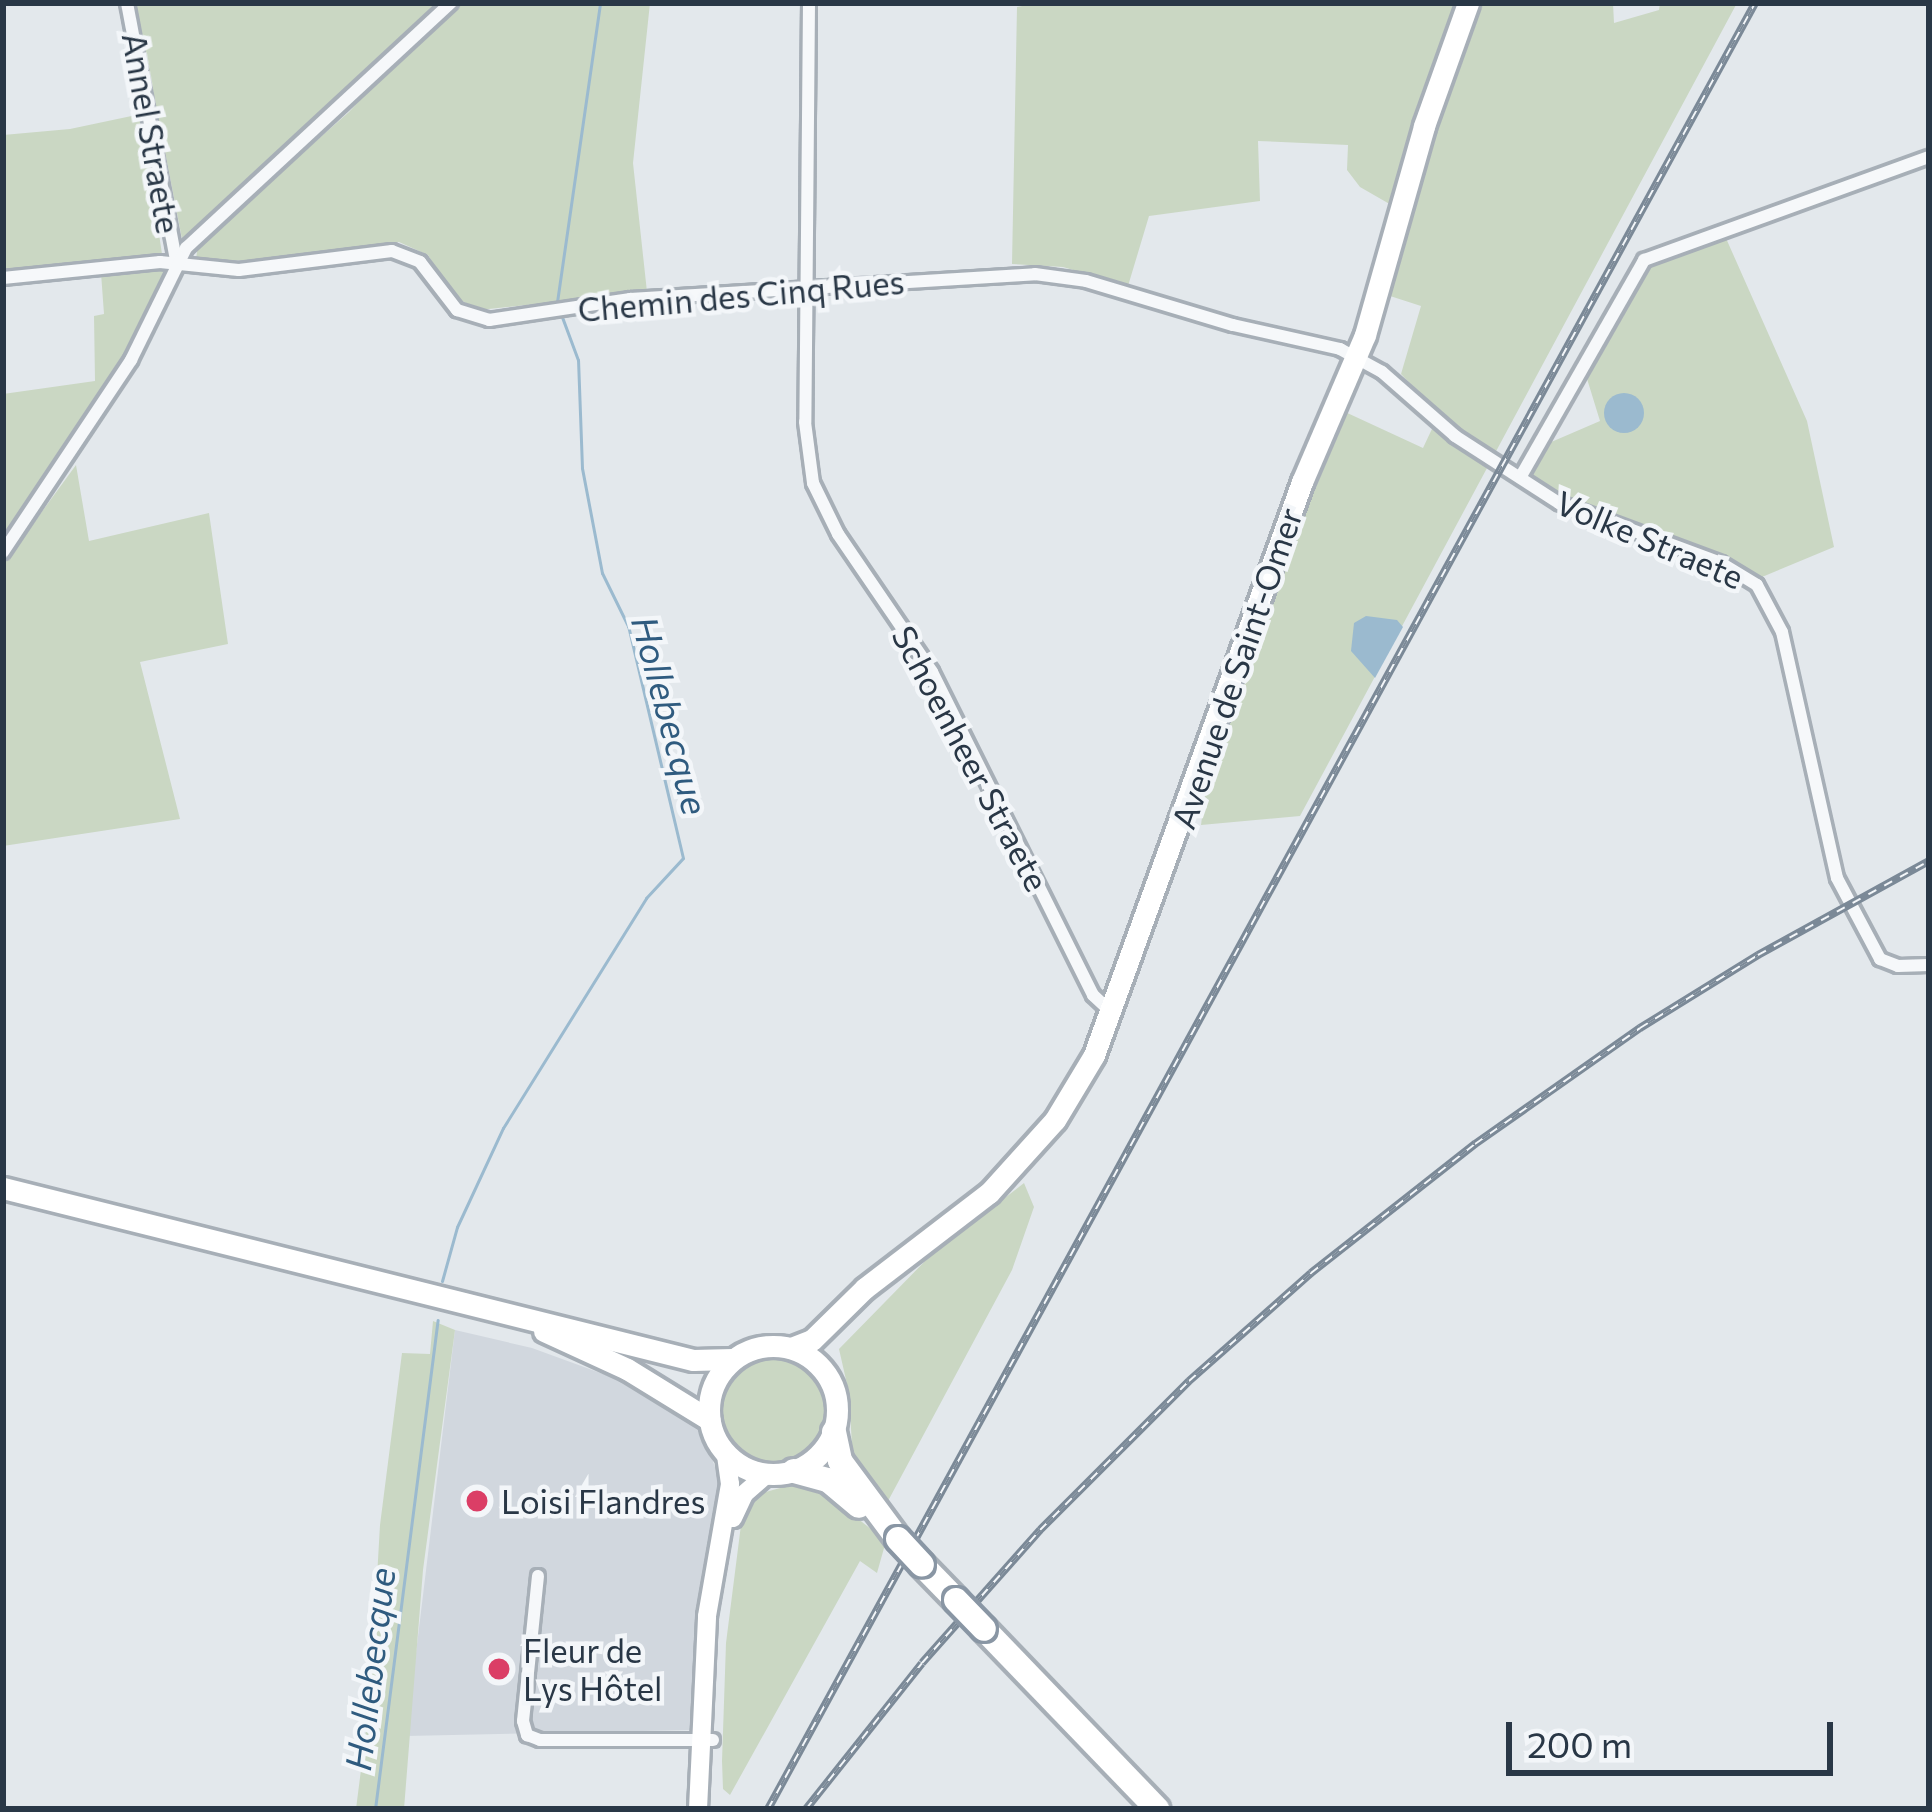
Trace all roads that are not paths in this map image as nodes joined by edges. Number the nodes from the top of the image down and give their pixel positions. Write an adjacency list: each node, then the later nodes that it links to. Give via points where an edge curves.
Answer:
1 (127, 3): 6 (street, Annel Straete)
2 (451, 3): 6 (street)
3 (809, 3): 8 (street, Schoenheer Straete)
4 (1468, 3): 9 (main road, Avenue de Saint-Omer)
5 (1929, 157): 10 (street, via 1644,260)
6 (178, 264): 7 (street, Chemin des Cinq Rues); 8 (street, Chemin des Cinq Rues, via 239,271 392,250 420,262 457,310 489,320 638,298); 11 (street, via 131,360)
7 (3, 278)
8 (807, 290): 9 (street, Chemin des Cinq Rues, via 1056,275); 13 (street, Schoenheer Straete, via 805,430 823,507 932,672 1093,994)
9 (1356, 356): 10 (street, Volke Straete, via 1462,441); 13 (main road, Avenue de Saint-Omer, via 1302,482)
10 (1521, 476): 12 (street, Volke Straete, via 1580,513 1730,566 1762,592 1783,632 1837,878 1880,959)
11 (3, 553)
12 (1929, 965)
13 (1113, 1013): 15 (main road, Avenue de Saint-Omer, via 1076,1088 1029,1151)
14 (3, 1188): 16 (main road)
15 (897, 1267): 17 (main road, Avenue de Saint-Omer, via 812,1340); 19 (main road, Avenue de Saint-Omer, via 836,1334)
16 (476, 1306): 18 (main road, via 700,1361); 20 (main road, via 592,1352)
17 (791, 1348): 18 (main road, via 761,1347); 19 (main road, via 817,1362)
18 (734, 1359): 20 (main road, via 712,1389)
19 (831, 1382): 21 (main road)
20 (710, 1420): 22 (main road)
21 (834, 1432): 23 (main road, via 818,1456); 25 (highway, via 841,1461)
22 (726, 1454): 24 (main road); 27 (main road, via 730,1484 705,1631)
23 (794, 1471): 24 (main road); 25 (highway, via 828,1480)
24 (767, 1474): 27 (main road, via 741,1499 728,1538)
25 (898, 1539): 30 (highway, bridge)
26 (538, 1576): 27 (street, via 526,1735)
27 (709, 1740): 28 (main road); 29 (main road)
28 (698, 1809)
29 (708, 1809)
30 (1157, 1809)

